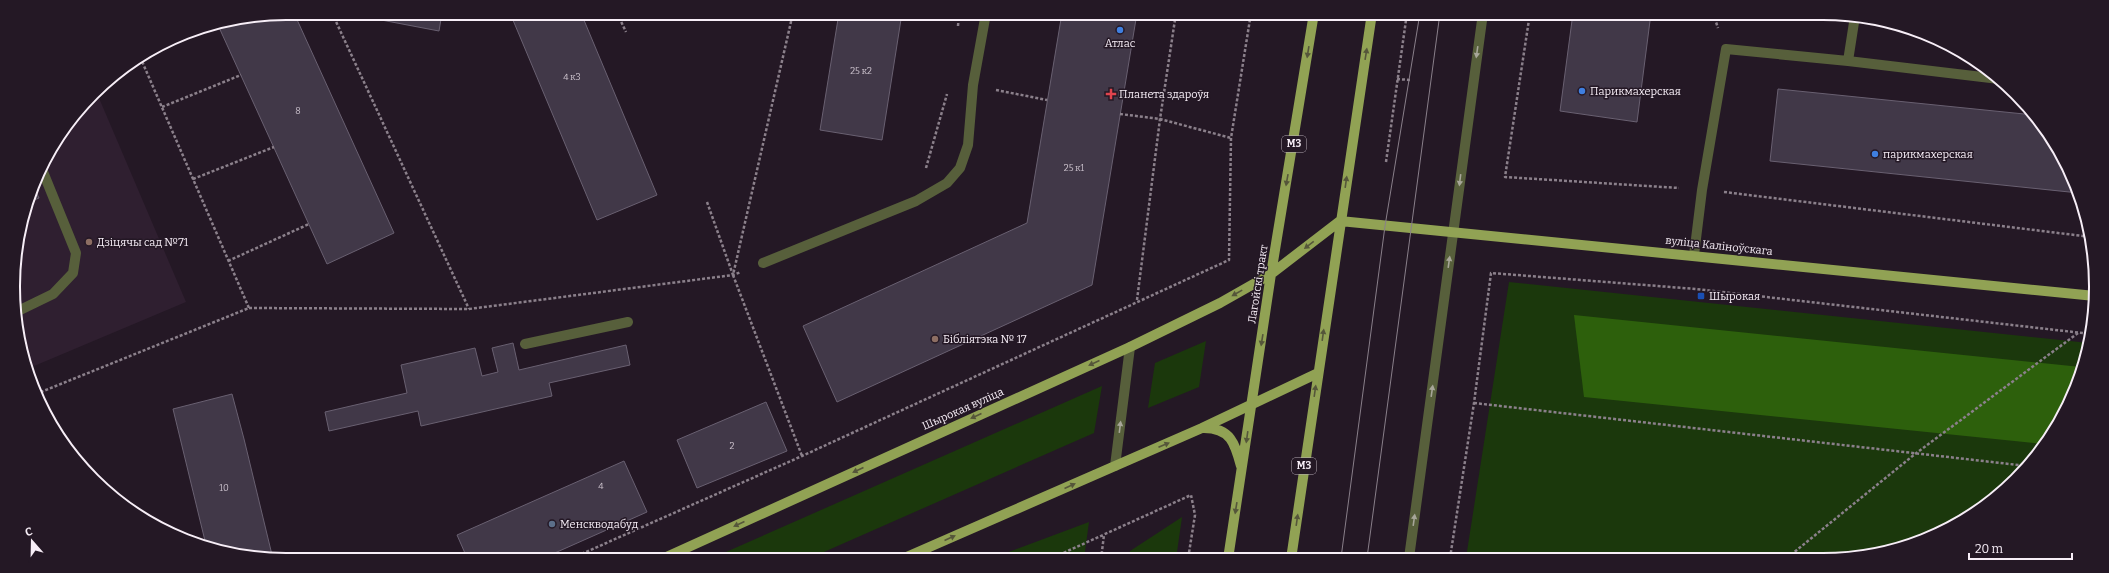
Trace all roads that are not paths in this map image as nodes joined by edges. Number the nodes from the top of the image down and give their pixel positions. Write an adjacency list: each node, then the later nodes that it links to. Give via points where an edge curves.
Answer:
1 (985, 20): 12 (lane, via 974,85 968,145 960,168 947,183 916,201)
2 (1313, 20): 13 (main road, Лагойскі тракт / М3, one-way to 13)
3 (1371, 20): 9 (main road, М3, one-way to 3)
4 (1482, 20): 10 (lane, one-way to 10)
5 (1854, 22): 6 (lane)
6 (1848, 61): 7 (lane); 11 (lane, via 1726,49 1702,190)
7 (1988, 78)
8 (44, 175): 15 (lane, via 76,253 73,273 53,294)
9 (1340, 221): 10 (main road, вуліца Каліноўскага); 13 (main road, Шырокая вуліца, one-way to 13); 19 (main road, М3, one-way to 9)
10 (1453, 232): 11 (main road, вуліца Каліноўскага); 28 (lane, one-way to 10)
11 (1694, 255): 14 (main road, вуліца Каліноўскага)
12 (763, 263)
13 (1272, 274): 18 (main road, Шырокая вуліца, one-way to 18, via 1220,303); 20 (main road, Лагойскі тракт / М3, one-way to 20)
14 (2088, 295)
15 (21, 309)
16 (628, 322): 17 (lane)
17 (525, 344)
18 (1130, 346): 22 (lane, one-way to 18); 24 (main road, Шырокая вуліца, one-way to 24)
19 (1318, 374): 20 (main road); 27 (main road, М3, one-way to 19)
20 (1252, 405): 21 (main road); 23 (main road, Лагойскі тракт / М3, one-way to 23)
21 (1202, 428): 22 (main road, one-way to 21); 23 (main road, via 1216,428 1227,434 1235,445)
22 (1115, 466): 25 (main road, one-way to 22)
23 (1242, 470): 26 (main road, Лагойскі тракт / М3, one-way to 26)
24 (675, 553)
25 (916, 553)
26 (1229, 553)
27 (1292, 553)
28 (1410, 553)

